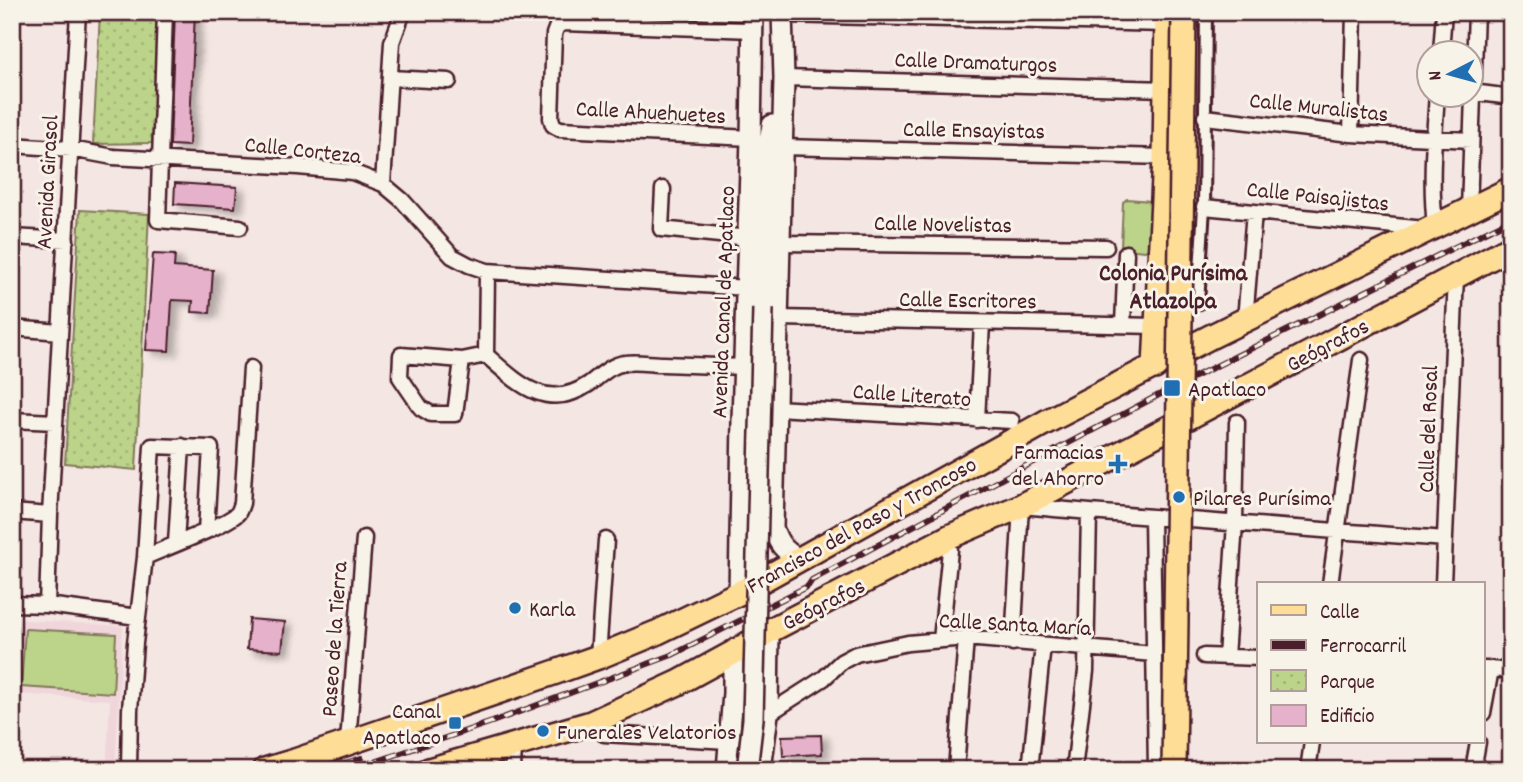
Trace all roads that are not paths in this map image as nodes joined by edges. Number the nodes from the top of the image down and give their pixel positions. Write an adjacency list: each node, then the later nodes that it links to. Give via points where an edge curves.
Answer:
1 (78, 12): 28 (street, Avenida Girasol)
2 (165, 12): 31 (street)
3 (403, 12): 14 (street, via 392,42)
4 (1206, 12): 22 (street)
5 (1354, 12): 23 (street)
6 (1444, 12): 11 (street)
7 (1476, 12): 12 (street)
8 (782, 14): 9 (street); 13 (street)
9 (1173, 16): 17 (main road); 129 (main road, bridge)
10 (753, 26): 24 (street, Avenida Canal de Apatlaco); 24 (street, Calle Ahuehuetes, via 557,26 551,118 559,129); 29 (street, via 761,49 762,130)
11 (1442, 38)
12 (1475, 38)
13 (783, 46): 15 (street); 29 (street, via 775,66)
14 (390, 78): 16 (street); 32 (street)
15 (784, 78): 17 (street, Calle Dramaturgos); 29 (street)
16 (449, 81)
17 (1167, 89): 30 (main road)
18 (1484, 94): 19 (street)
19 (1511, 97)
20 (1436, 108): 25 (street)
21 (1472, 108): 26 (street)
22 (1205, 117): 23 (street, Calle Muralistas); 35 (street)
23 (1351, 134): 25 (street, Calle Muralistas)
24 (751, 138): 41 (street, Avenida Canal de Apatlaco)
25 (1434, 139): 26 (street, Calle Muralistas); 39 (street)
26 (1471, 140): 36 (street)
27 (12, 145): 28 (street, Calle Corteza)
28 (71, 149): 31 (street, Calle Corteza); 42 (street, Avenida Girasol)
29 (775, 152): 30 (street, Calle Ensayistas); 43 (street); 51 (street)
30 (1165, 157): 55 (main road)
31 (161, 161): 32 (street, Calle Corteza, via 352,172); 38 (street, via 158,220)
32 (383, 184): 47 (street, Calle Corteza, via 452,256)
33 (663, 189): 41 (street, via 661,229)
34 (1511, 189): 36 (main road, Francisco del Paso y Troncoso)
35 (1204, 207): 37 (street, Calle Paisajistas); 50 (street)
36 (1469, 209): 39 (main road, Francisco del Paso y Troncoso)
37 (1254, 212): 39 (street, Calle Paisajistas); 52 (street)
38 (240, 227)
39 (1432, 227): 52 (main road, Francisco del Paso y Troncoso)
40 (12, 237): 42 (street)
41 (749, 238): 49 (street, Avenida Canal de Apatlaco)
42 (66, 240): 57 (street, Avenida Girasol)
43 (780, 243): 44 (street, Calle Novelistas); 51 (street)
44 (1106, 247)
45 (1511, 247): 48 (main road, Geógrafos)
46 (1126, 253): 54 (street)
47 (487, 271): 49 (street, Calle Corteza); 58 (street)
48 (1456, 276): 74 (main road, Geógrafos); 83 (street, Calle del Rosal)
49 (747, 288): 61 (street, Avenida Canal de Apatlaco)
50 (1198, 304)
51 (771, 313): 53 (street, Calle Escritores); 64 (street); 123 (street, bridge)
52 (1245, 320): 62 (main road, Francisco del Paso y Troncoso)
53 (982, 323): 54 (street, Calle Escritores); 66 (street)
54 (1123, 324): 55 (street, Calle Escritores)
55 (1156, 326): 62 (main road)
56 (12, 328): 57 (street)
57 (60, 332): 68 (street, Avenida Girasol)
58 (486, 355): 59 (street); 61 (street, via 520,385 540,395 574,392 625,363)
59 (462, 360): 59 (street, via 401,355 400,377 421,408 430,414 455,414)
60 (1361, 360): 80 (street)
61 (744, 367): 73 (street, Avenida Canal de Apatlaco)
62 (1155, 367): 69 (main road, Francisco del Paso y Troncoso)
63 (251, 368): 81 (street, via 242,503 233,518)
64 (775, 408): 66 (street, Calle Literato); 72 (street)
65 (12, 419): 68 (street)
66 (977, 421): 67 (street, Calle Literato)
67 (1012, 421): 69 (street, Calle Literato)
68 (55, 422): 77 (street, Avenida Girasol)
69 (1046, 422): 88 (main road, Francisco del Paso y Troncoso)
70 (1237, 422): 79 (street)
71 (182, 446): 81 (street, via 211,447); 85 (street); 87 (street, via 152,446)
72 (773, 501): 73 (street, via 756,511); 88 (street, via 778,543)
73 (740, 505): 91 (street, Avenida Canal de Apatlaco)
74 (1021, 506): 76 (street); 95 (main road, Geógrafos, via 951,536); 98 (street)
75 (12, 512): 77 (street)
76 (1089, 512): 78 (street); 100 (street)
77 (50, 515): 93 (street, Avenida Girasol)
78 (1152, 517): 79 (street); 102 (street)
79 (1235, 523): 80 (street); 105 (street)
80 (1336, 530): 83 (street); 89 (street)
81 (206, 531): 85 (street)
82 (364, 538): 114 (street, Paseo de la Tierra)
83 (1445, 539): 90 (street, Calle del Rosal)
84 (606, 540): 104 (street)
85 (176, 544): 87 (street)
86 (950, 550): 97 (street)
87 (145, 557): 94 (street)
88 (799, 559): 91 (main road, Francisco del Paso y Troncoso)
89 (1330, 582)
90 (1443, 582)
91 (738, 593): 104 (main road, Francisco del Paso y Troncoso)
92 (12, 604): 93 (street)
93 (47, 605): 94 (street)
94 (138, 617): 118 (street)
95 (769, 631): 101 (main road); 111 (street)
96 (966, 638): 97 (street, Calle Santa María); 98 (street, Calle Santa María); 125 (street)
97 (941, 640): 111 (street, Calle Santa María, via 856,654 814,685)
98 (1013, 643): 99 (street, Calle Santa María)
99 (1043, 645): 100 (street, Calle Santa María); 126 (street)
100 (1087, 649): 102 (street, Calle Santa María); 127 (street)
101 (733, 653): 109 (street); 112 (main road)
102 (1154, 654): 128 (street)
103 (1199, 656): 105 (street)
104 (598, 657): 114 (main road, Francisco del Paso y Troncoso)
105 (1226, 657): 106 (street)
106 (1257, 658)
107 (1487, 669): 108 (street); 110 (street)
108 (1511, 670)
109 (733, 693): 111 (street, via 742,686 757,688); 113 (street)
110 (1484, 702)
111 (768, 708): 124 (street)
112 (591, 723): 113 (street, via 604,734); 115 (main road)
113 (729, 741): 122 (street)
114 (348, 742): 119 (main road, Francisco del Paso y Troncoso)
115 (514, 744): 120 (main road); 121 (street)
116 (1312, 744): 130 (street)
117 (1478, 744): 131 (street)
118 (129, 770)
119 (265, 770)
120 (429, 770)
121 (513, 770)
122 (727, 770)
123 (747, 770)
124 (761, 770)
125 (956, 770)
126 (1030, 770)
127 (1073, 770)
128 (1156, 770)
129 (1174, 770)
130 (1308, 770)
131 (1472, 770)

